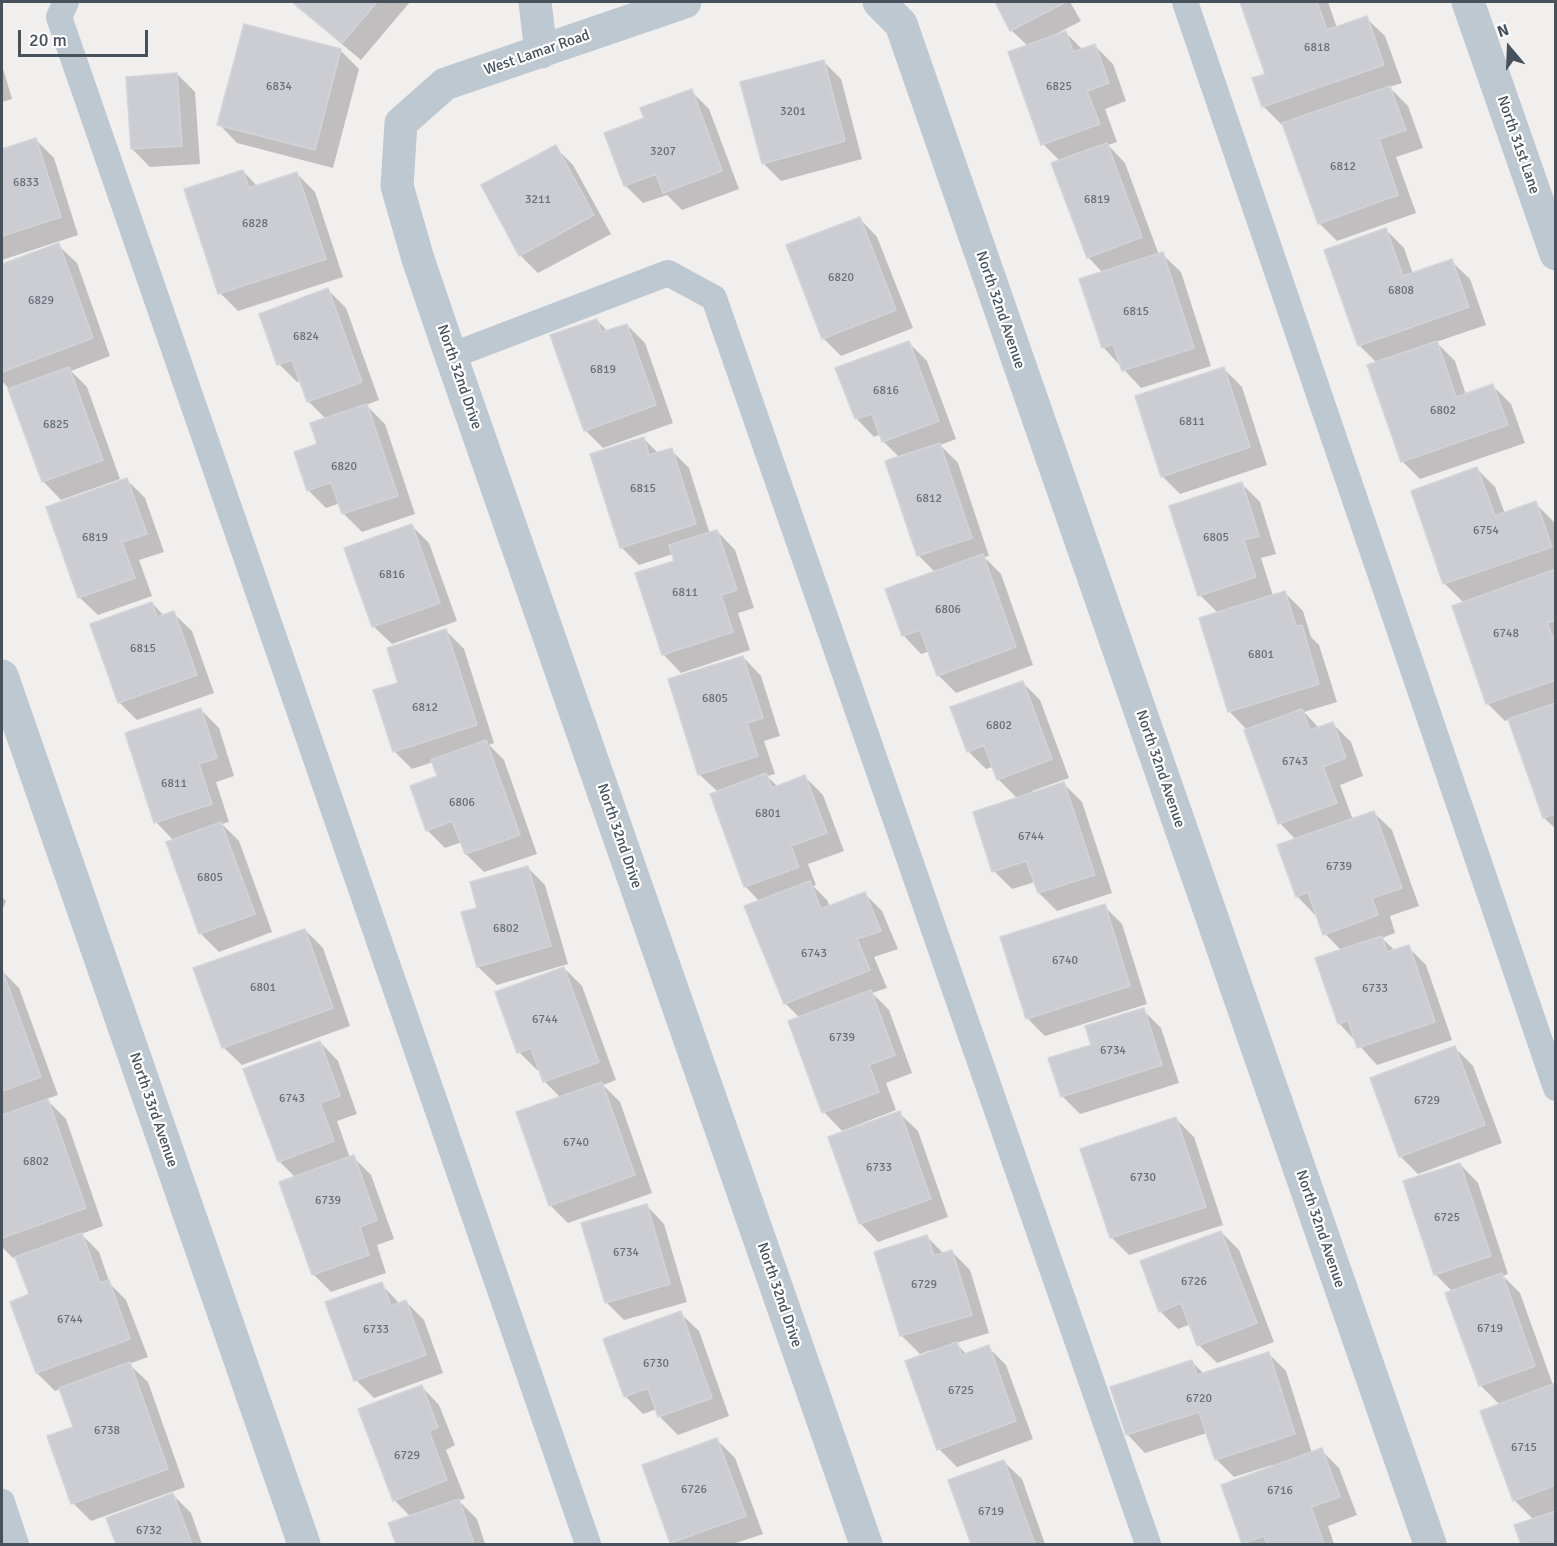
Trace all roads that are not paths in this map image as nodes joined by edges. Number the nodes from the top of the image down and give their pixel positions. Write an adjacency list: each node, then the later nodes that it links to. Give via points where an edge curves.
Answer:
1 (66, 2): 16 (lane, via 59,17)
2 (535, 2): 7 (street)
3 (685, 2): 7 (street, West Lamar Road)
4 (879, 2): 19 (street, North 32nd Avenue, via 901,24)
5 (1185, 2): 12 (lane)
6 (1468, 2): 9 (street, North 31st Lane)
7 (542, 52): 8 (street, West Lamar Road, via 445,84)
8 (401, 123): 10 (street, North 32nd Drive, via 398,186)
9 (1556, 254)
10 (451, 356): 17 (street, North 32nd Drive); 18 (lane, via 668,273 714,298)
11 (4, 691): 15 (street, North 33rd Avenue)
12 (1556, 1088)
13 (2, 1502): 14 (lane)
14 (16, 1545)
15 (304, 1545)
16 (588, 1545)
17 (866, 1545)
18 (1148, 1545)
19 (1430, 1545)

